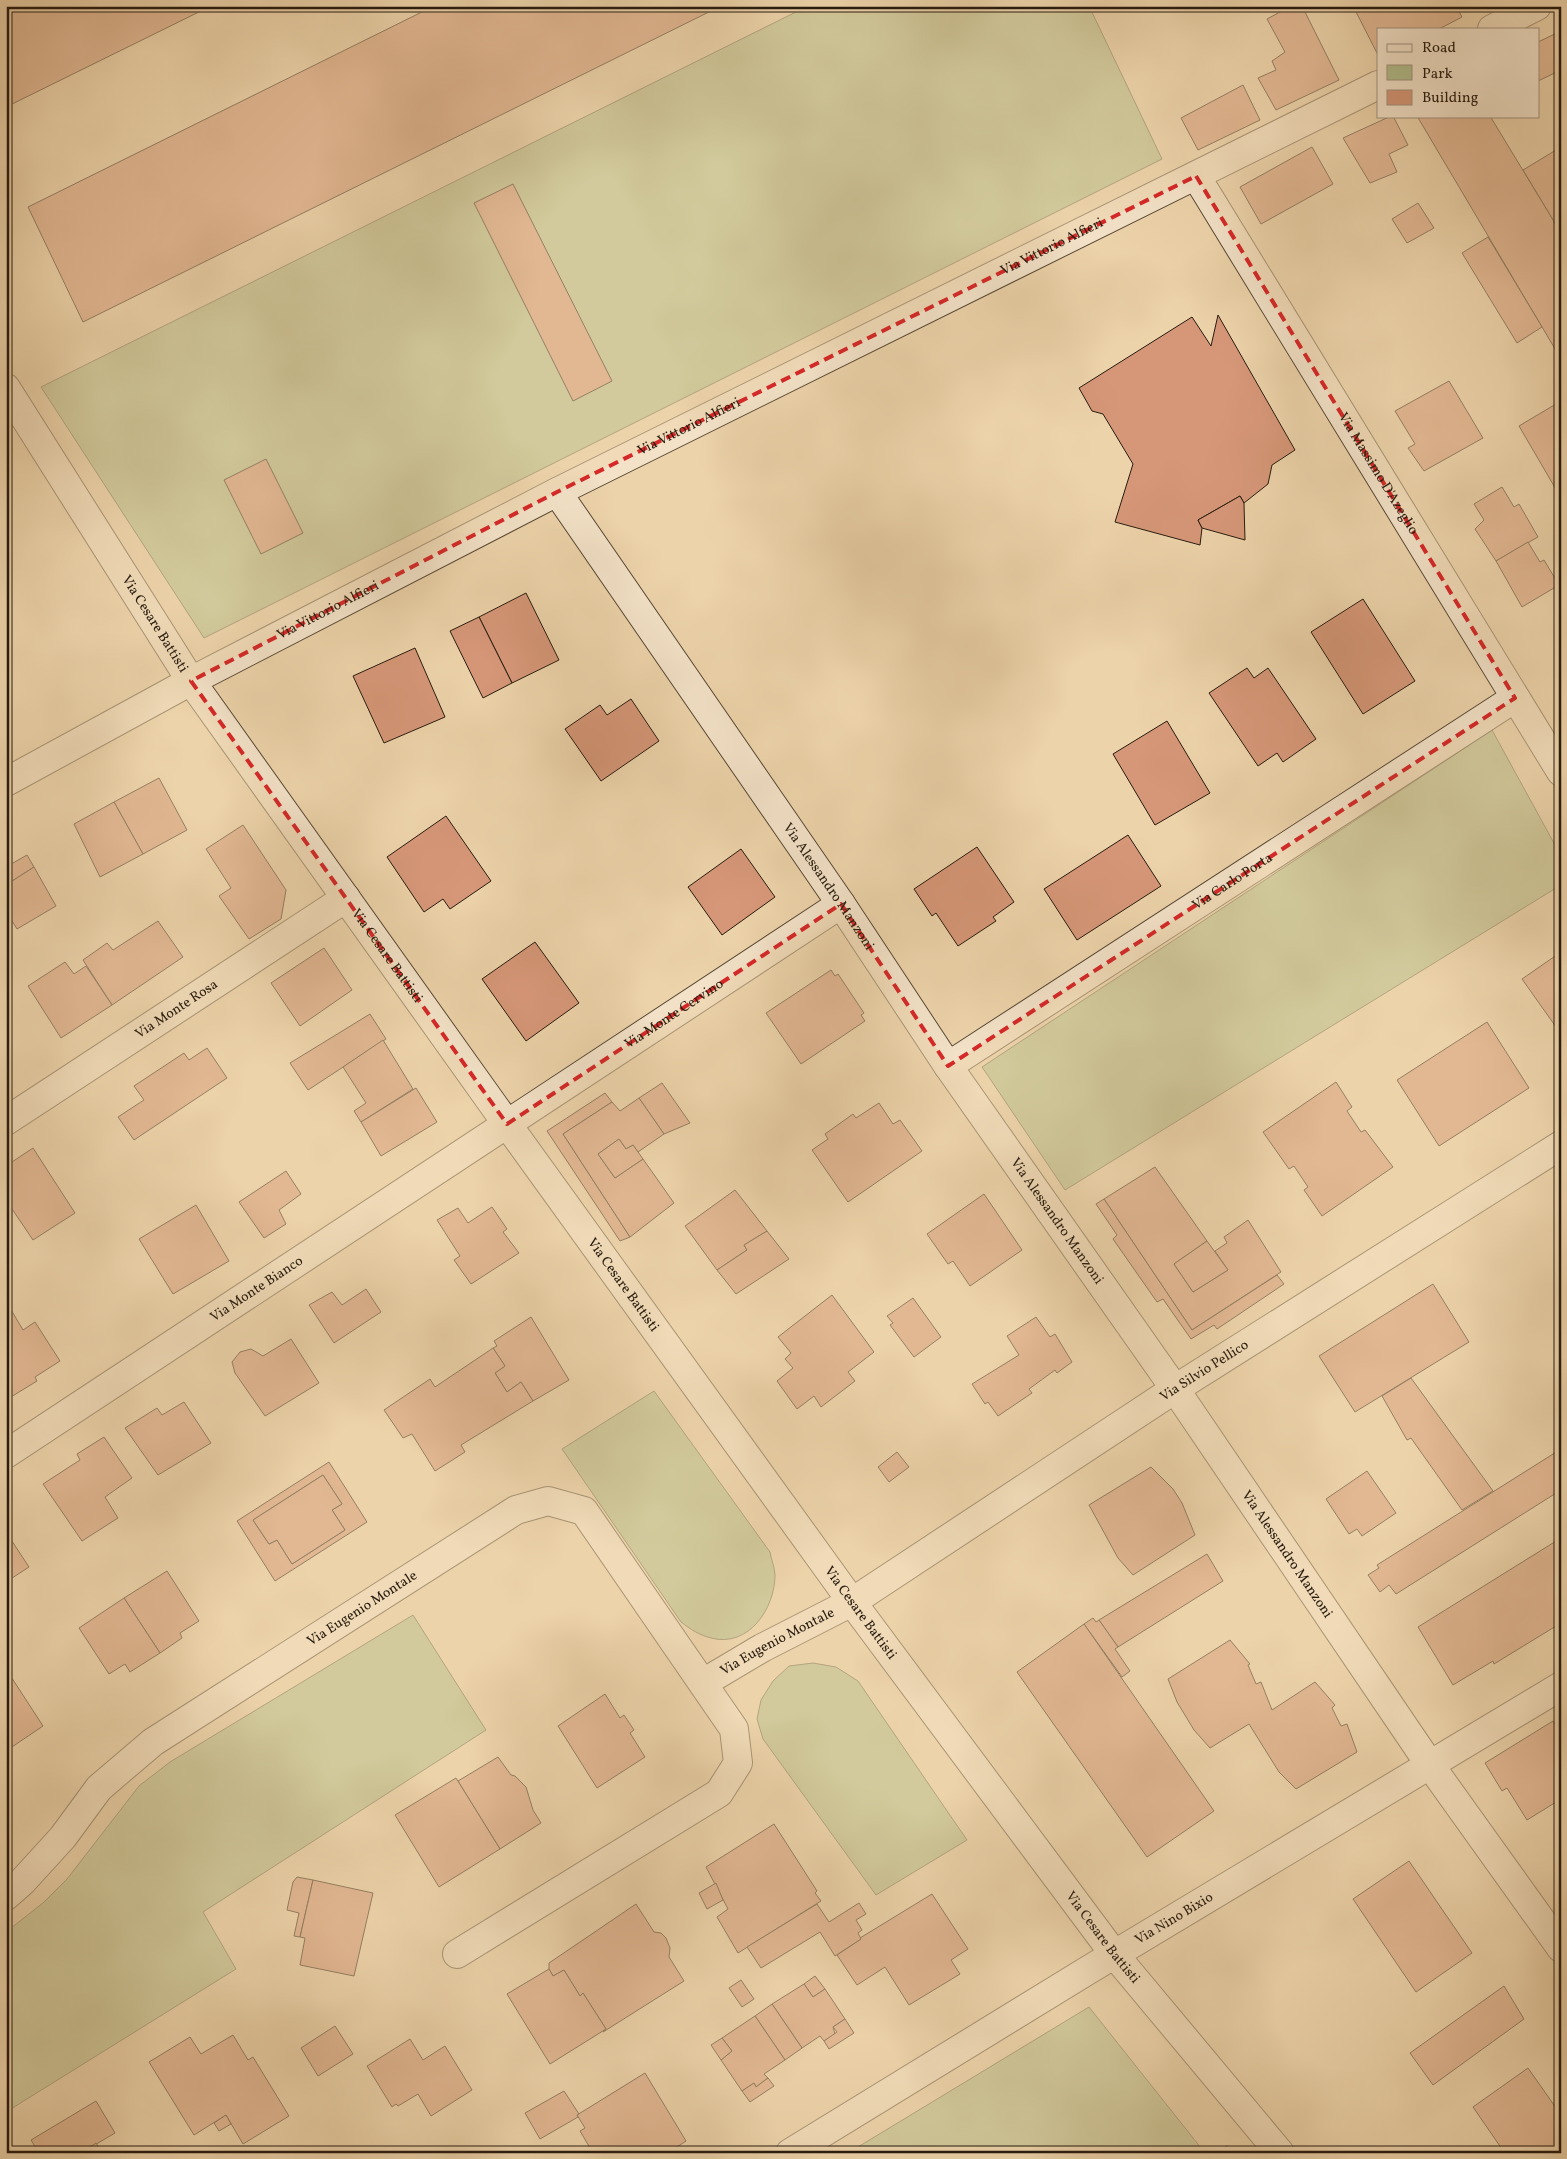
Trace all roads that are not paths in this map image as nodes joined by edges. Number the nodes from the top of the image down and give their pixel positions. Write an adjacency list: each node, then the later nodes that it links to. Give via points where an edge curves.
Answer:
1 (1537, 6): 2 (street)
2 (1494, 28)
3 (1377, 86): 4 (street, Via Vittorio Alfieri)
4 (1196, 176): 6 (street, Via Vittorio Alfieri); 8 (street, Via Massimo D'Azeglio)
5 (6, 388): 7 (street, Via Cesare Battisti)
6 (557, 492): 7 (street, Via Vittorio Alfieri); 12 (street, Via Alessandro Manzoni)
7 (191, 681): 10 (street, Via Vittorio Alfieri); 11 (street, Via Cesare Battisti)
8 (1515, 698): 9 (street, Via Massimo D'Azeglio); 13 (street, Via Carlo Porta)
9 (1561, 772)
10 (6, 782)
11 (346, 898): 14 (street, Via Monte Rosa); 15 (street, Via Cesare Battisti)
12 (841, 904): 13 (street, Via Alessandro Manzoni); 15 (street, Via Monte Cervino)
13 (948, 1066): 17 (street, Via Alessandro Manzoni)
14 (6, 1121)
15 (507, 1124): 18 (street, Via Monte Bianco); 19 (street, Via Cesare Battisti)
16 (1561, 1145): 17 (street, Via Silvio Pellico)
17 (1175, 1389): 19 (street, Via Silvio Pellico); 22 (street, Via Alessandro Manzoni)
18 (6, 1454)
19 (852, 1602): 20 (street, Via Eugenio Montale, via 762,1648); 26 (street, Via Cesare Battisti)
20 (703, 1683): 23 (street, Via Eugenio Montale, via 584,1511 548,1501 516,1510 153,1742 99,1788 63,1836); 25 (street, Via Eugenio Montale, via 734,1729 738,1763 719,1793)
21 (1561, 1686): 22 (street, Via Nino Bixio)
22 (1430, 1765): 24 (street, Via Alessandro Manzoni); 26 (street, Via Nino Bixio)
23 (6, 1896)
24 (1561, 1948)
25 (457, 1954)
26 (1114, 1954): 27 (street, Via Nino Bixio); 28 (street, Via Cesare Battisti)
27 (790, 2153)
28 (1280, 2153)

